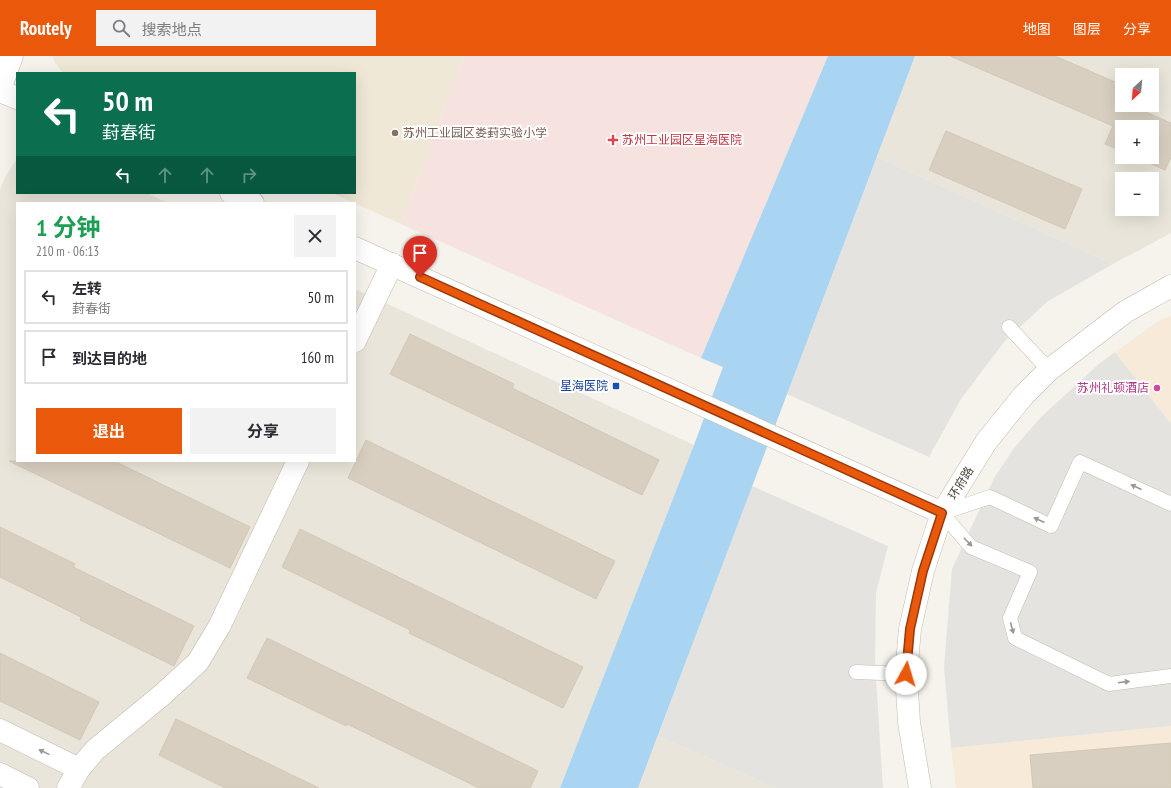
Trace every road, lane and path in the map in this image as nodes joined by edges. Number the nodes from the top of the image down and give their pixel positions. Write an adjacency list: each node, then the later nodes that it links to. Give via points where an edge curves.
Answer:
1 (12, 56): 2 (street)
2 (0, 90): 3 (street)
3 (16, 98)
4 (233, 194): 5 (street)
5 (251, 202)
6 (356, 248): 7 (street)
7 (392, 264): 10 (street); 14 (street)
8 (1171, 286): 11 (street, 环府路, via 1125,312)
9 (1009, 326): 11 (lane)
10 (356, 339)
11 (1049, 370): 14 (street, 环府路, via 1022,396 986,442)
12 (298, 462): 19 (street, via 220,625 198,662 95,750)
13 (1171, 504): 14 (lane, one-way to 14, via 1080,462 1051,526 990,497)
14 (942, 513): 16 (street, 环府路, via 923,571 910,629); 17 (lane, one-way to 17, via 971,547 1030,572 1010,618 1015,638 1109,684)
15 (856, 672): 16 (lane)
16 (906, 674): 23 (street, 环府路, via 909,722)
17 (1171, 676)
18 (0, 730): 19 (street, one-way to 18)
19 (79, 769): 22 (street)
20 (0, 774): 21 (street)
21 (28, 788)
22 (68, 788)
23 (920, 788)

